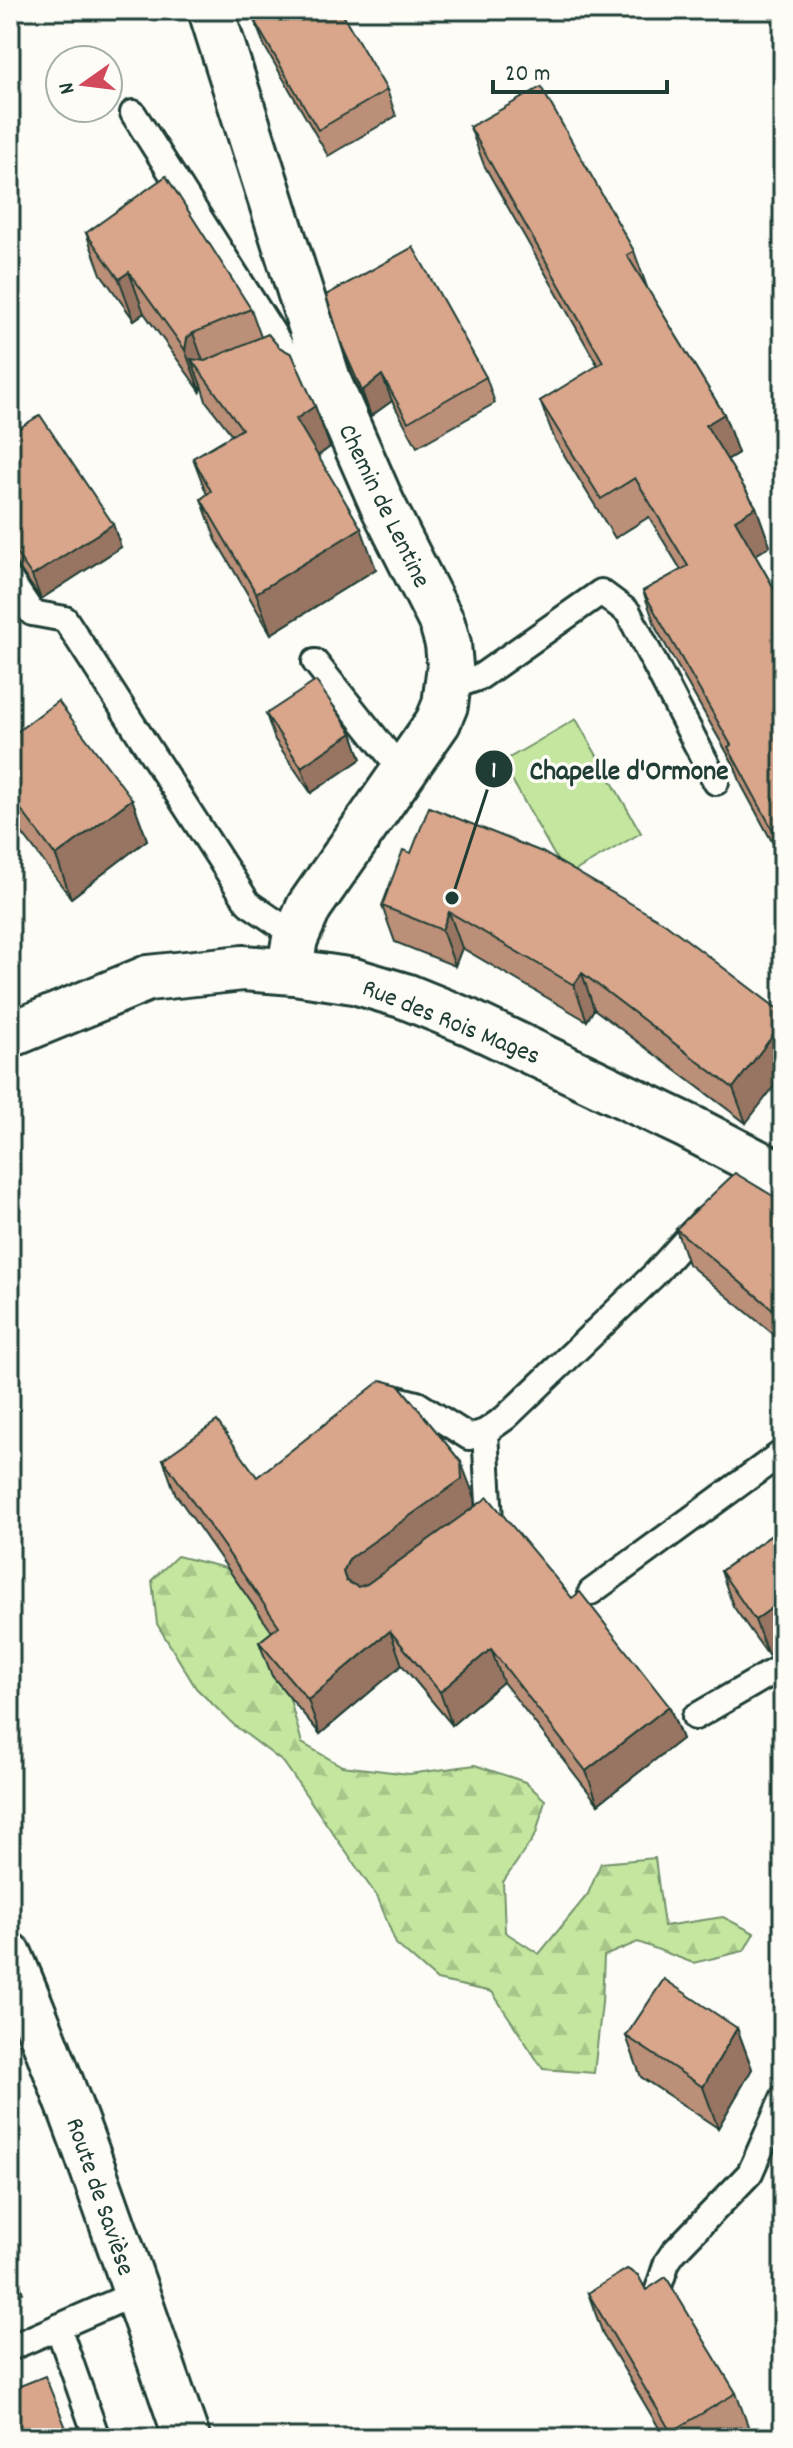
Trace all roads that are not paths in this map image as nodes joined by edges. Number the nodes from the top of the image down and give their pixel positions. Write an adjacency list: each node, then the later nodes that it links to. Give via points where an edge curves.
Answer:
1 (211, 10): 5 (street, Chemin de Lentine)
2 (133, 113): 3 (lane)
3 (288, 357): 4 (lane); 5 (lane, via 306,379)
4 (263, 366)
5 (329, 383): 8 (street, Chemin de Lentine, via 442,623)
6 (10, 580): 11 (lane, via 32,613 65,619 248,903)
7 (315, 662): 9 (lane)
8 (449, 682): 9 (street, Chemin de Lentine, via 438,722); 10 (lane, via 480,677 601,592 628,612)
9 (403, 772): 11 (street, Chemin de Lentine, via 309,907)
10 (716, 782)
11 (293, 954): 12 (street, Rue des Rois Mages, via 243,968); 15 (street, Rue des Rois Mages, via 431,1006 576,1072)
12 (148, 978): 13 (street); 14 (street, Rue des Rois Mages)
13 (10, 1003)
14 (10, 1035)
15 (758, 1171)
16 (723, 1199): 18 (lane, via 654,1275)
17 (365, 1417): 18 (lane, via 390,1397 417,1404 469,1437)
18 (485, 1432): 20 (lane, via 490,1520)
19 (783, 1452): 21 (lane)
20 (466, 1537)
21 (591, 1592)
22 (783, 1666): 23 (lane)
23 (695, 1717)
24 (10, 1956): 26 (street, Route de Savièse, via 70,2103)
25 (783, 2098): 27 (lane, via 750,2173 673,2253)
26 (136, 2293): 28 (lane); 31 (street, Route de Savièse)
27 (654, 2302)
28 (58, 2327): 29 (lane); 30 (lane)
29 (10, 2348)
30 (97, 2438)
31 (187, 2438)

